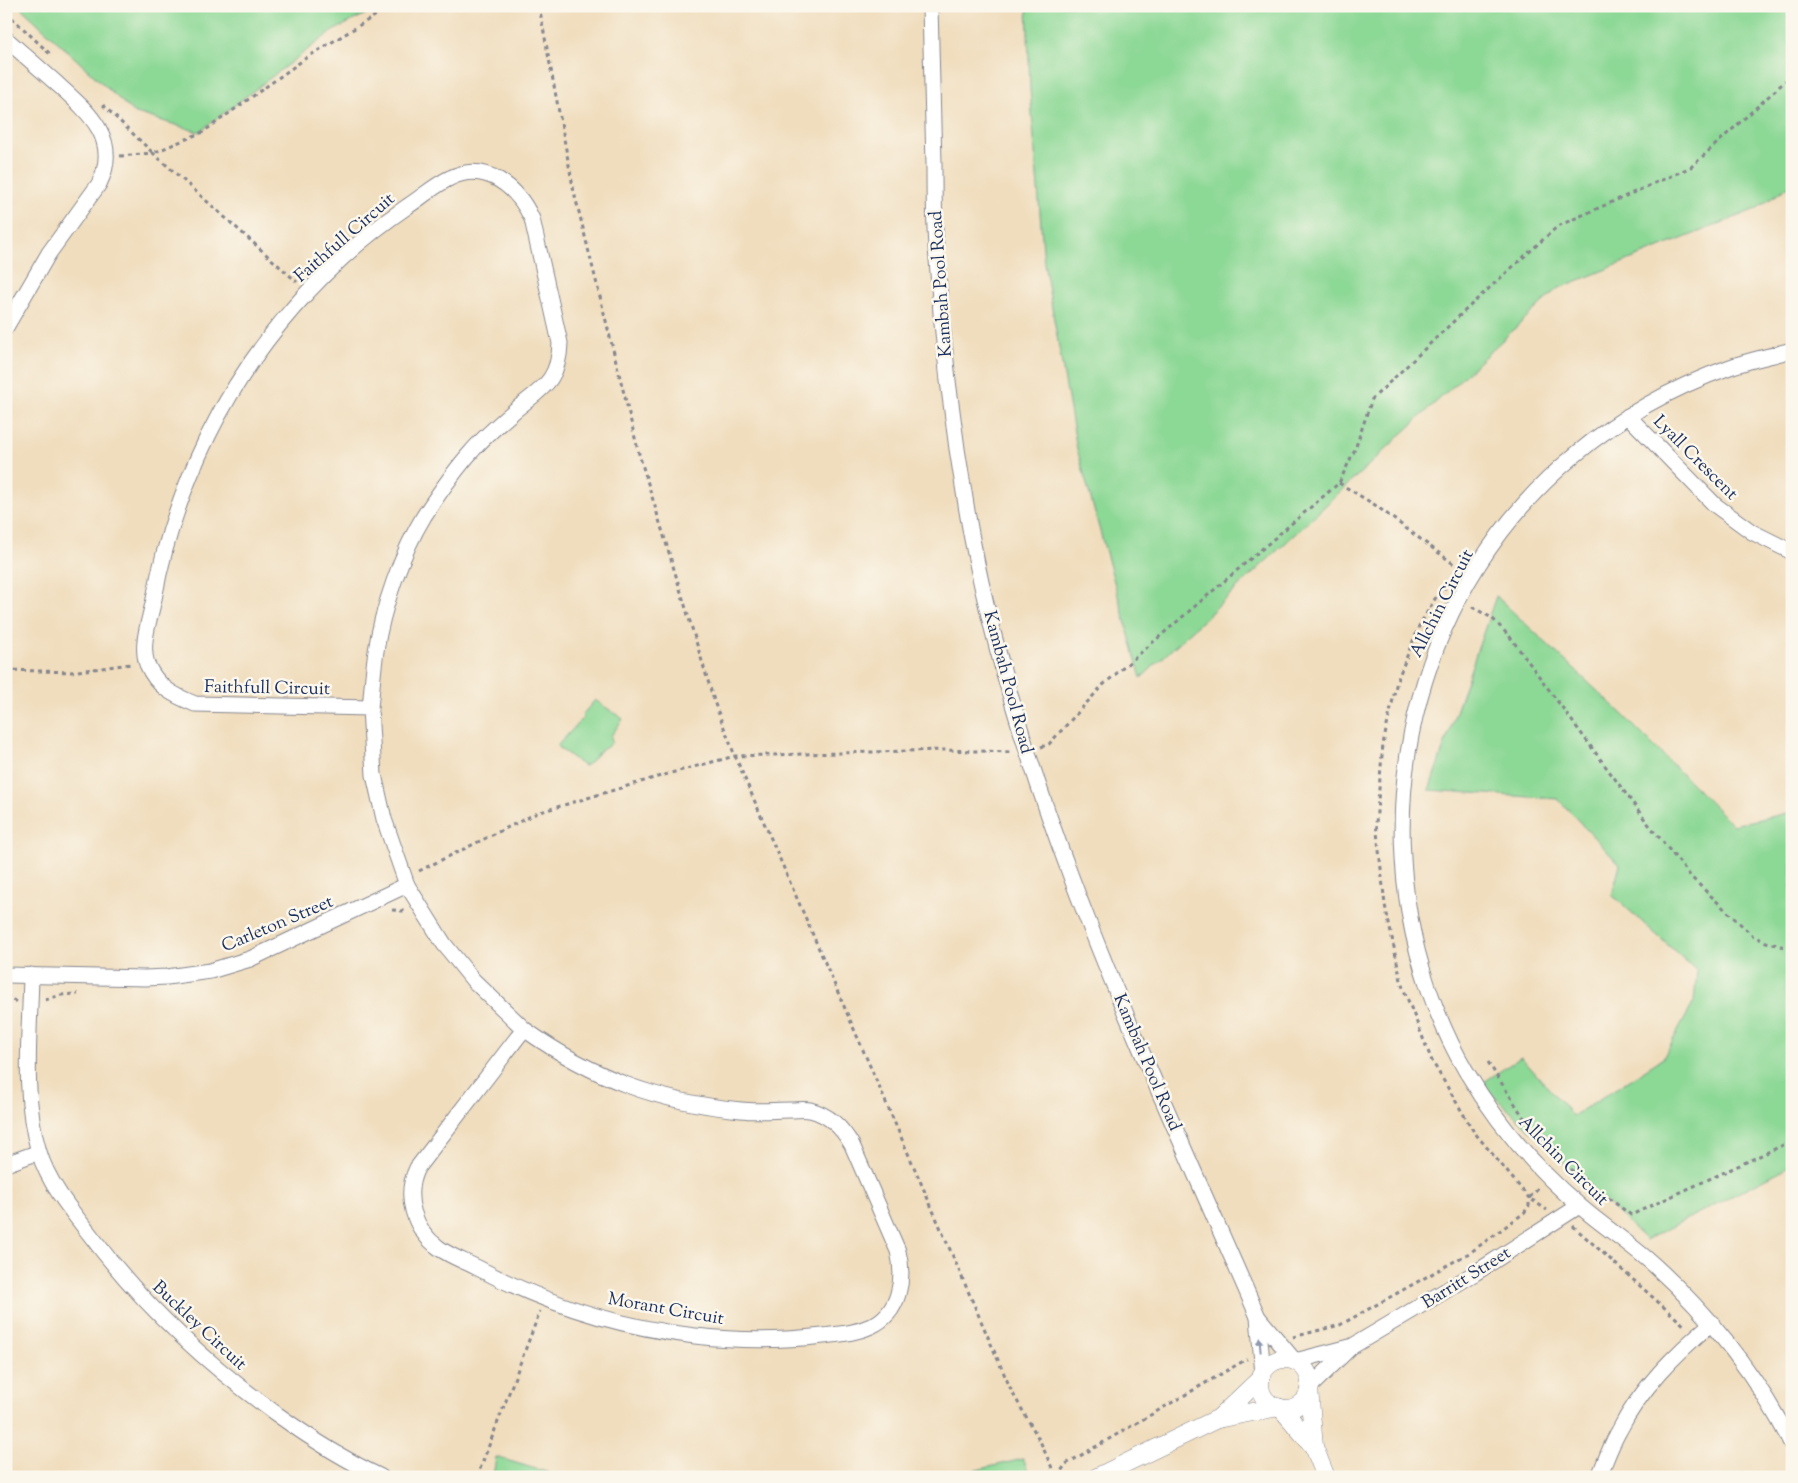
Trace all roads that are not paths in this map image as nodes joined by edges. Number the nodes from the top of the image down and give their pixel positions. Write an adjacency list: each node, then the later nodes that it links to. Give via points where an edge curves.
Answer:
1 (930, 6): 15 (street, Kambah Pool Road, via 936,244 945,362 973,540 1000,659 1051,824 1120,998)
2 (6, 39): 3 (street, via 87,110 99,128 107,157 99,184 49,253)
3 (6, 327)
4 (1792, 350): 5 (street, Allchin Circuit, via 1730,367 1678,389)
5 (1628, 416): 6 (street, Lyall Crescent, via 1715,505 1752,532); 14 (street, Allchin Circuit, via 1574,455 1543,485 1515,516 1472,577 1438,642 1418,700 1402,800 1403,867 1412,929 1441,1025 1466,1072 1503,1126 1532,1160)
6 (1792, 552)
7 (370, 708): 7 (street, Faithfull Circuit, via 195,704 172,695 154,676 146,661 145,646 160,568 180,500 208,435 243,374 285,318 332,267 385,222 450,178 473,172 490,175 506,184 525,203 532,219 560,354 554,373 543,389 513,412 455,471 410,542 390,594 380,632); 8 (street, Faithfull Circuit, via 372,757 378,792)
8 (407, 885): 10 (street, Carleton Street, via 250,959 210,971 145,978); 11 (street, Morant Circuit, via 461,966)
9 (6, 975): 10 (street, Carleton Street)
10 (31, 975): 12 (street, Buckley Circuit, via 29,1085 31,1118)
11 (524, 1029): 11 (street, Morant Circuit, via 413,1176 410,1194 413,1214 423,1232 439,1248 500,1280 563,1305 628,1324 693,1336 790,1340 852,1333 872,1326 889,1313 901,1284 898,1251 852,1145 832,1120 809,1110 744,1110 694,1105 643,1092 594,1071)
12 (39, 1152): 13 (street); 26 (street, Buckley Circuit, via 64,1201 108,1260 186,1342 305,1434)
13 (6, 1164)
14 (1580, 1206): 16 (street, Allchin Circuit, via 1651,1262); 17 (street, Barritt Street)
15 (1258, 1317): 18 (street, Kambah Pool Road); 19 (street, Kambah Pool Road, one-way to 15)
16 (1712, 1323): 23 (street, Allchin Circuit); 29 (street, via 1680,1350 1644,1390 1619,1430)
17 (1351, 1347): 18 (street, Barritt Street); 20 (street, Barritt Street)
18 (1294, 1361): 19 (street, via 1275,1361); 20 (street, via 1307,1372)
19 (1262, 1376): 21 (street, via 1265,1398); 22 (street)
20 (1310, 1388): 21 (street, via 1299,1404); 25 (street)
21 (1280, 1407): 22 (street); 25 (street)
22 (1217, 1419): 27 (street)
23 (1786, 1419): 24 (street, Allchin Circuit)
24 (1792, 1445)
25 (1314, 1448): 28 (street)
26 (381, 1477)
27 (1097, 1477)
28 (1326, 1477)
29 (1599, 1477)

